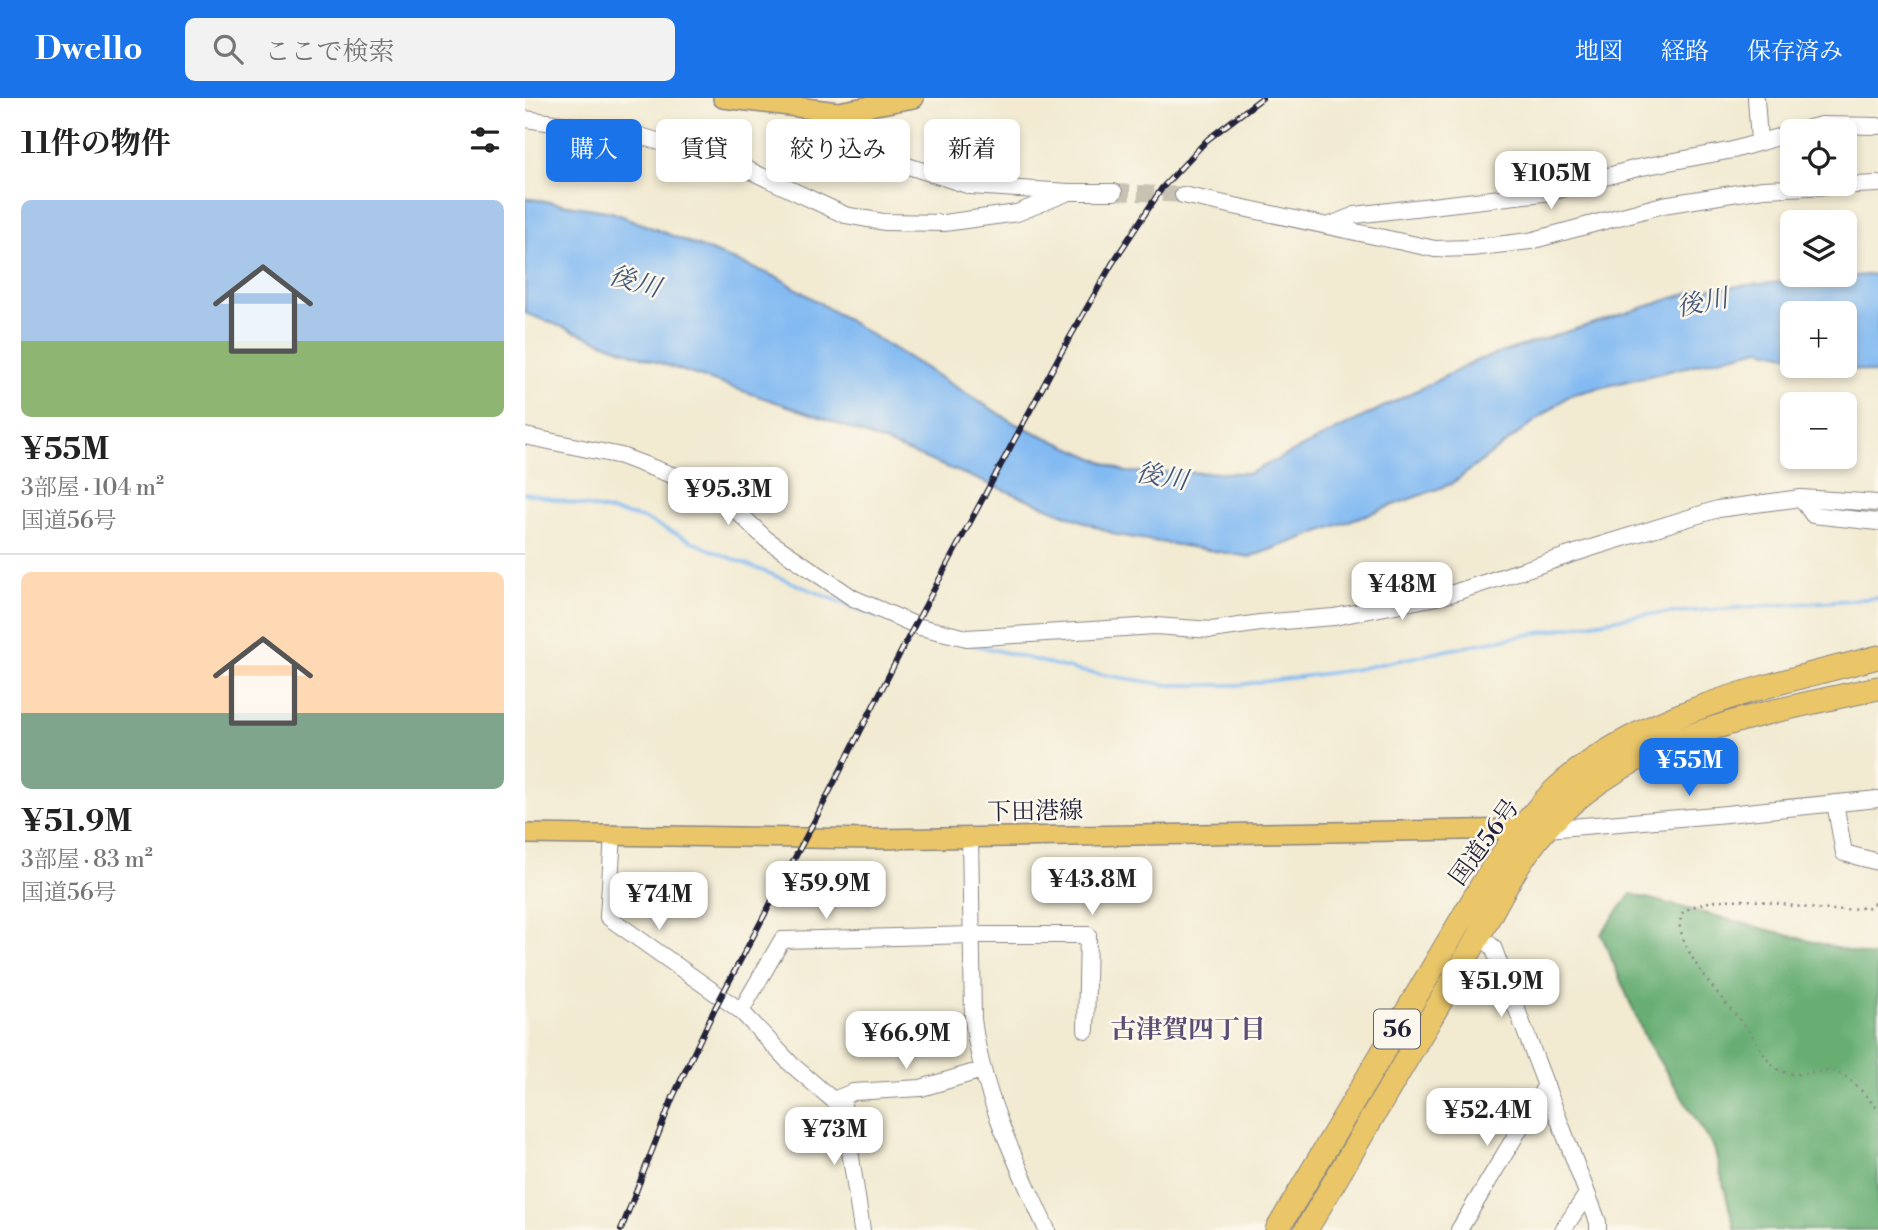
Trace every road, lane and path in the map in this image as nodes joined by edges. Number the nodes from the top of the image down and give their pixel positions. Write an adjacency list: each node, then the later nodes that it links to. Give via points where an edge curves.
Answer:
1 (723, 98): 4 (main road)
2 (914, 98): 4 (main road)
3 (1756, 98): 9 (street)
4 (838, 113): 11 (street, via 841,142 852,148 970,186)
5 (525, 119): 11 (street, via 634,134 742,167 845,215 884,222 944,223 1017,213)
6 (1857, 126): 7 (street)
7 (1878, 126)
8 (1780, 136): 9 (street)
9 (1759, 141): 14 (street, via 1551,192 1355,215)
10 (1878, 184): 14 (street, via 1763,189 1663,205 1530,241 1471,248 1435,248)
11 (1069, 192): 12 (street)
12 (1114, 192)
13 (1183, 195): 14 (street)
14 (1328, 226)
15 (525, 436): 16 (street, via 621,456 717,492 766,539 853,598 921,627 967,638 1155,625 1212,630 1334,617 1447,595 1718,509)
16 (1801, 498): 17 (street); 18 (street, via 1813,515)
17 (1878, 503)
18 (1878, 522)
19 (1878, 657): 24 (highway, 国道56号 / 56, via 1758,689 1652,726 1599,755 1564,782)
20 (1878, 688): 23 (highway, 国道56号 / 56, via 1736,720 1648,752 1606,777)
21 (1878, 799): 22 (street)
22 (1835, 803): 23 (street); 28 (street, via 1844,853)
23 (1547, 829): 24 (main road, 下田港線); 31 (highway, 国道56号 / 56, via 1505,886)
24 (1521, 830): 27 (main road, 下田港線); 41 (highway, 国道56号 / 56, via 1488,875)
25 (525, 834): 26 (main road, 下田港線)
26 (613, 834): 27 (main road, 下田港線, via 874,839); 32 (street, via 608,917)
27 (970, 836): 30 (street)
28 (1878, 862)
29 (1878, 897): 37 (path, via 1871,907 1833,910 1737,899 1692,907 1682,912 1679,925 1706,976 1775,1067 1794,1074 1841,1073)
30 (972, 935): 32 (street, via 782,940); 33 (street, via 1088,935); 34 (street, via 973,1019)
31 (1479, 936): 35 (street, via 1493,947); 42 (highway, 国道56号 / 56)
32 (741, 1012): 36 (street, via 833,1100)
33 (1086, 1030)
34 (982, 1070): 36 (street, via 921,1088 853,1092); 40 (street, via 1003,1132)
35 (1546, 1086): 38 (street); 43 (street)
36 (842, 1098): 39 (street)
37 (1878, 1109)
38 (1587, 1194): 44 (street); 45 (street)
39 (862, 1230)
40 (1047, 1230)
41 (1277, 1230)
42 (1306, 1230)
43 (1459, 1230)
44 (1563, 1230)
45 (1598, 1230)

